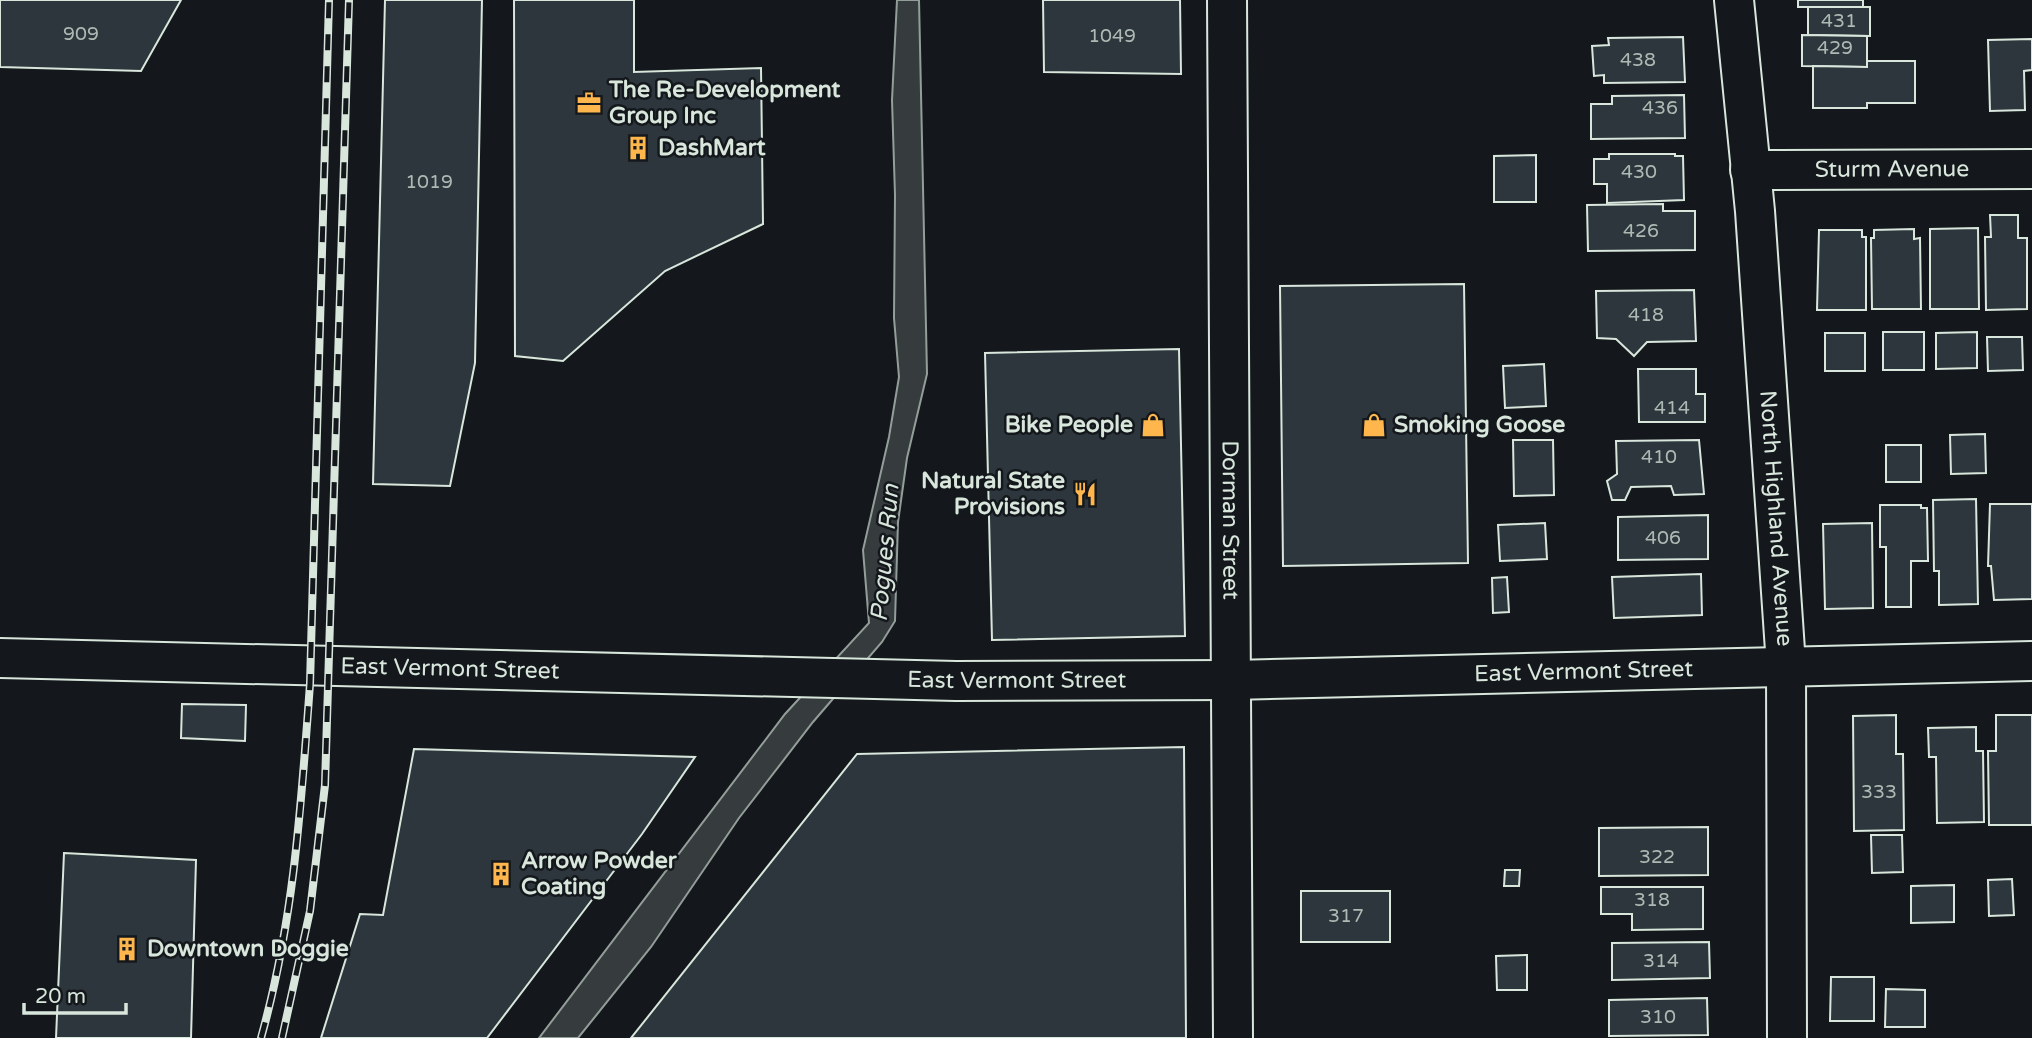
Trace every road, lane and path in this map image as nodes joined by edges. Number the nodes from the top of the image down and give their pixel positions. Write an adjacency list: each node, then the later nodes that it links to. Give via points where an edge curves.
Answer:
1 (1227, 0): 8 (street, Dorman Street)
2 (1734, 0): 4 (street, North Highland Avenue)
3 (2032, 169): 4 (street, Sturm Avenue)
4 (1750, 170): 7 (street, North Highland Avenue)
5 (0, 658): 8 (street, East Vermont Street, via 878,681)
6 (2032, 661): 7 (street, East Vermont Street)
7 (1786, 665): 8 (street, East Vermont Street); 10 (street, North Highland Avenue)
8 (1233, 680): 9 (street, Dorman Street)
9 (1233, 1038)
10 (1787, 1038)

